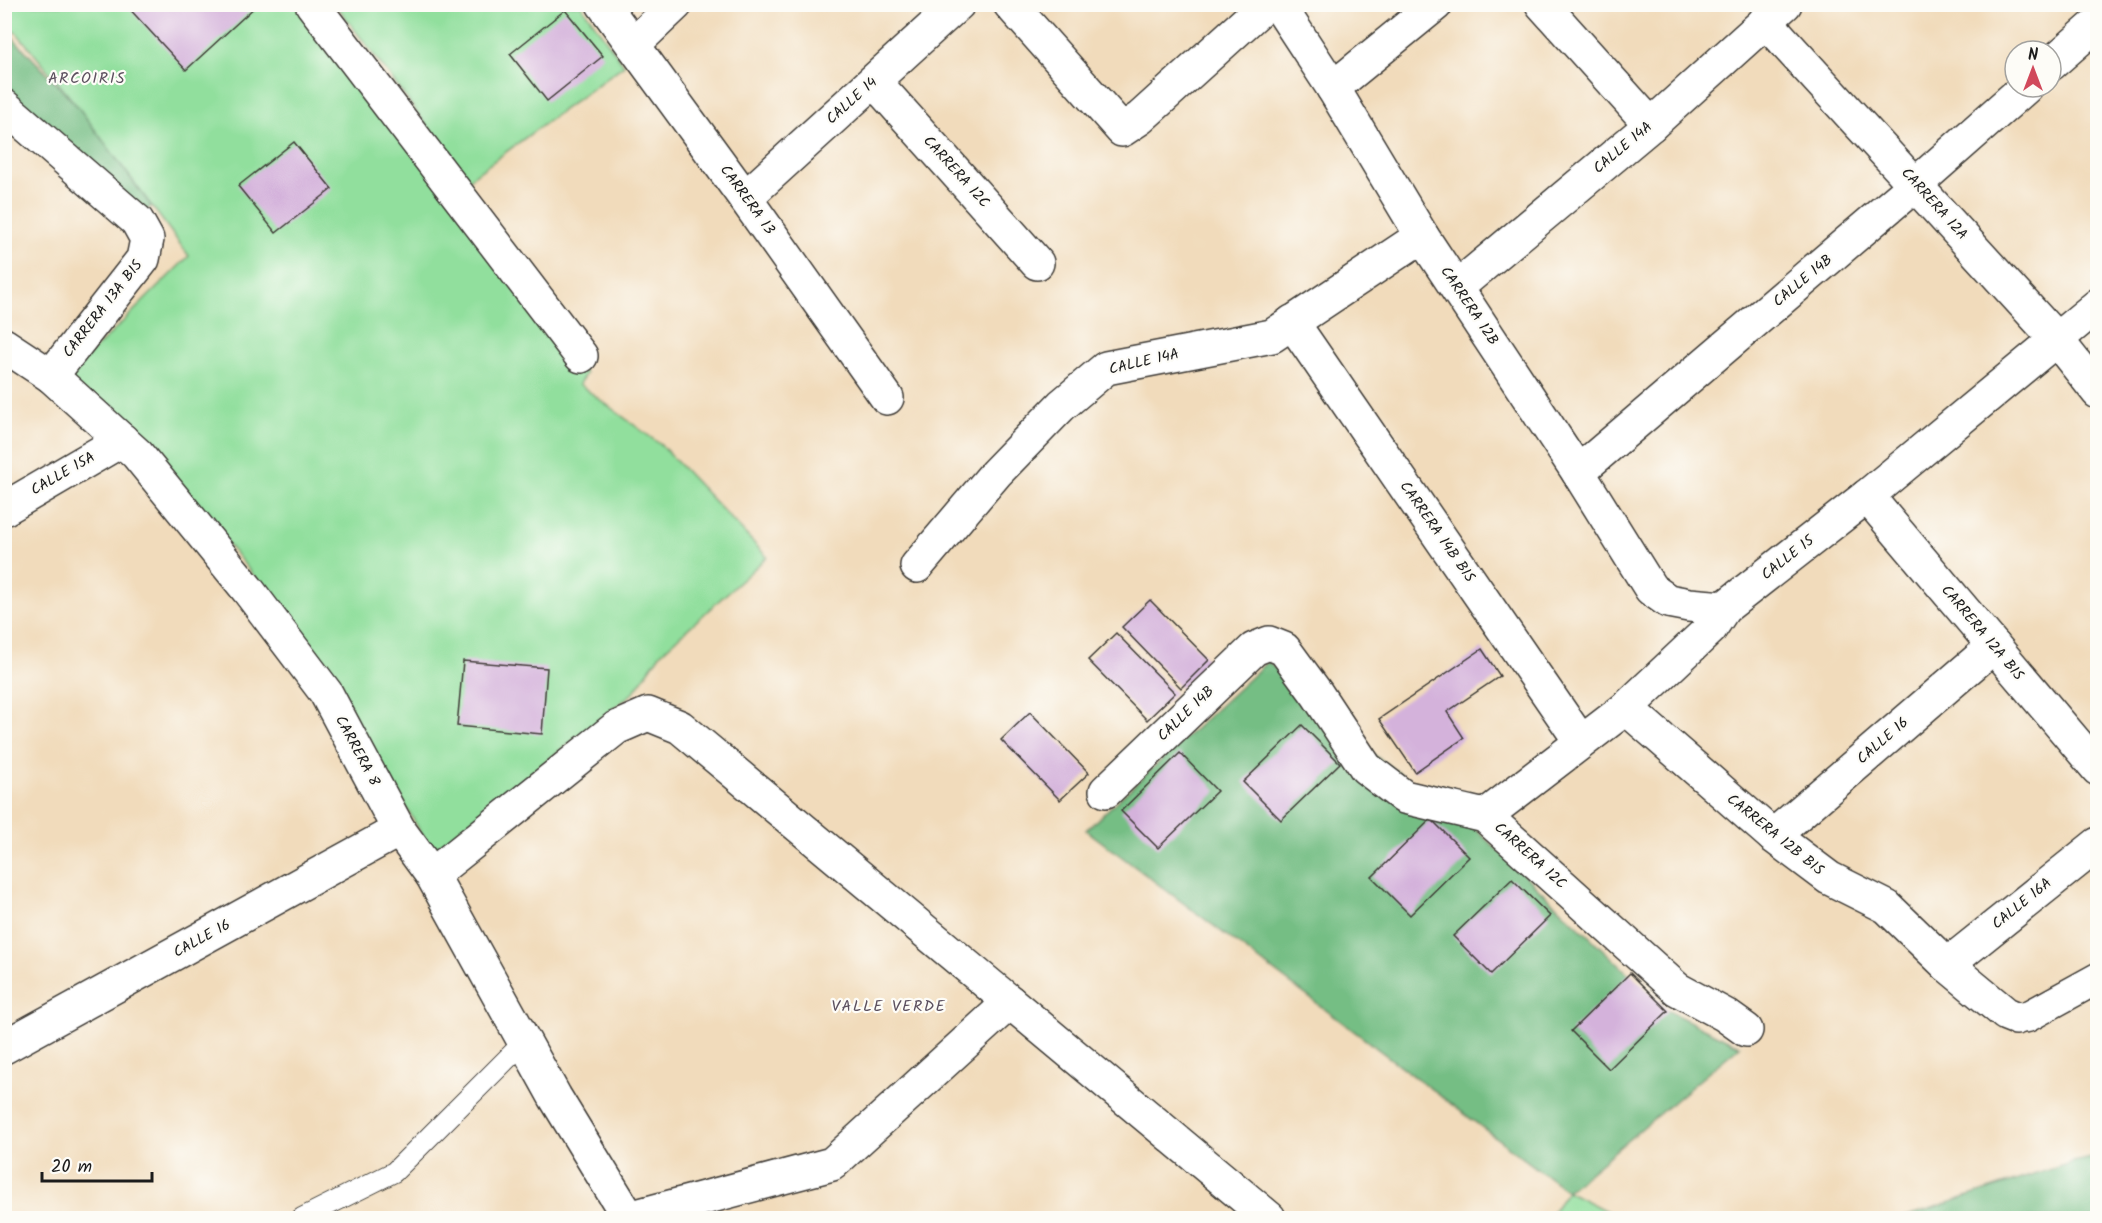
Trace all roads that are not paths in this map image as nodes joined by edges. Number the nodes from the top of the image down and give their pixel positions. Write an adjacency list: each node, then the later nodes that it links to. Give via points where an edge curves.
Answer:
1 (312, 4): 28 (street)
2 (603, 4): 12 (street, CARRERA 13)
3 (676, 4): 12 (street)
4 (1010, 4): 5 (street, via 1122,130)
5 (1266, 4)
6 (1278, 4): 15 (street, CARRERA 12B)
7 (1436, 4): 15 (street)
8 (1542, 4): 18 (street)
9 (940, 11): 14 (street, CALLE 14)
10 (1775, 13): 18 (street, CALLE 14A); 19 (street, CARRERA 12A)
11 (2097, 23): 13 (street)
12 (633, 45): 20 (street, CARRERA 13)
13 (2063, 53)
14 (874, 81): 20 (street, CALLE 14); 22 (street, CARRERA 12C)
15 (1333, 88): 21 (street, CARRERA 12B)
16 (2012, 99): 19 (street, CALLE 14B)
17 (4, 106): 29 (street, CARRERA 13A BIS, via 137,221 147,239 143,259)
18 (1651, 125): 23 (street, CALLE 14A)
19 (1916, 184): 26 (street, CARRERA 12A); 33 (street, CALLE 14B)
20 (745, 198): 31 (street, CARRERA 13)
21 (1422, 236): 23 (street, CARRERA 12B); 25 (street, CALLE 14A)
22 (1037, 263)
23 (1457, 287): 33 (street, CARRERA 12B)
24 (2097, 305): 26 (street, CALLE 15)
25 (1292, 322): 36 (street, CALLE 14A, via 1272,336 1106,368 1062,405 996,473); 41 (street, CARRERA 14B BIS)
26 (2056, 339): 30 (street, CARRERA 12A); 34 (street, CALLE 15)
27 (4, 345): 29 (street, CARRERA 8)
28 (581, 356)
29 (51, 376): 32 (street, CARRERA 8)
30 (2097, 392)
31 (887, 398)
32 (122, 440): 35 (street, CALLE 15A); 45 (street, CARRERA 8, via 241,581 326,693)
33 (1578, 472): 37 (street, CARRERA 12B, via 1651,589 1668,601)
34 (1867, 496): 37 (street, CALLE 15); 39 (street, CARRERA 12A BIS)
35 (4, 509)
36 (916, 566)
37 (1724, 608): 40 (street, CALLE 15, via 1710,629)
38 (1269, 643): 43 (street, CALLE 14B, via 1254,649); 44 (street, CARRERA 12C, via 1284,649 1366,768 1404,797)
39 (1994, 646): 42 (street, CARRERA 12A BIS); 46 (street, CALLE 16)
40 (1626, 708): 41 (street, CALLE 15); 46 (street, CARRERA 12B BIS)
41 (1581, 742): 44 (street, CALLE 15)
42 (2097, 769)
43 (1106, 791)
44 (1485, 816): 53 (street, CARRERA 12C, via 1677,989)
45 (399, 830): 48 (street, CARRERA 8); 55 (street, CALLE 16)
46 (1773, 836): 49 (street, CARRERA 12B BIS, via 1829,878 1887,907)
47 (2097, 844): 49 (street, CALLE 16A)
48 (432, 875): 51 (street, via 616,728 648,714 680,727); 54 (street, CARRERA 8)
49 (1947, 965): 52 (street, CARRERA 12B BIS)
50 (2097, 978): 52 (street, via 2027,1017)
51 (1010, 1002): 57 (street, via 832,1164); 58 (street)
52 (2016, 1018)
53 (1746, 1030)
54 (525, 1041): 56 (lane, via 394,1172); 57 (street, CARRERA 8)
55 (4, 1047)
56 (302, 1218)
57 (629, 1218)
58 (1269, 1218)

